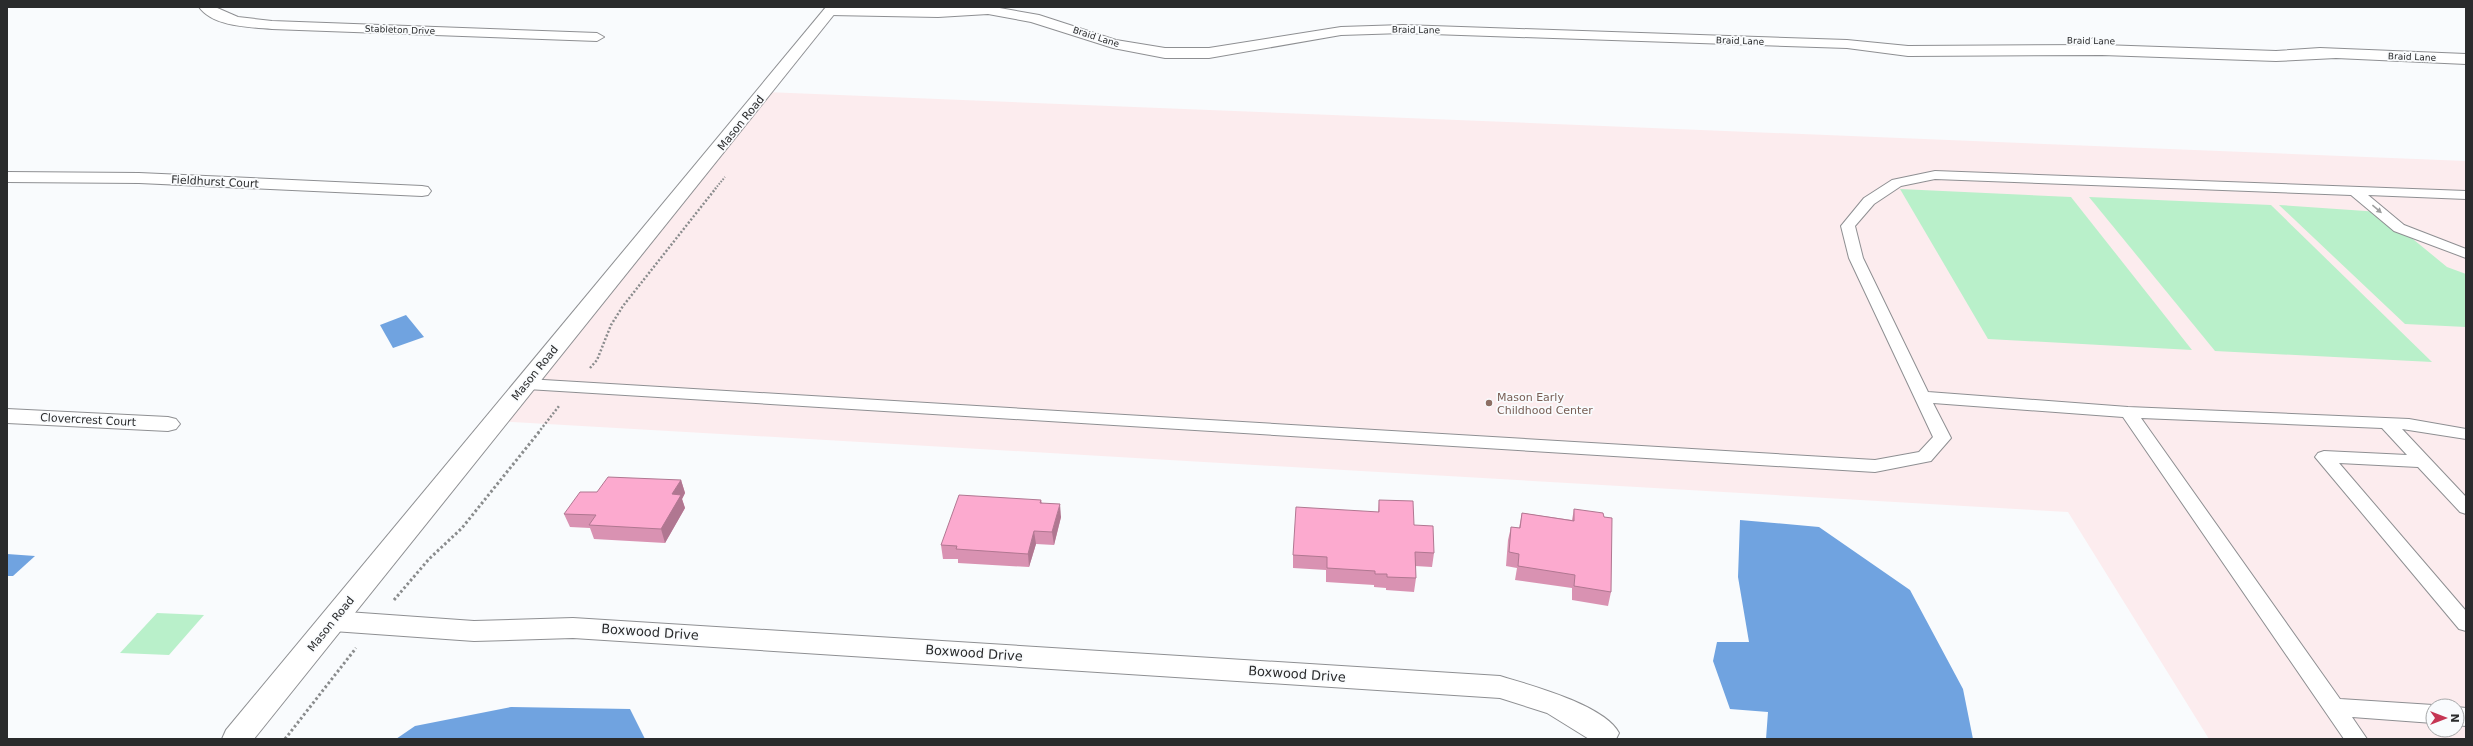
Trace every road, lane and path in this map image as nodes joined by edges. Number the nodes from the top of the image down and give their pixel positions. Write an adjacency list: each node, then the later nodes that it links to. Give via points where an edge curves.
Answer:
1 (206, 7): 5 (street, Stableton Drive, via 221,16 238,21 272,25)
2 (969, 7): 4 (street, Braid Lane)
3 (831, 9): 4 (street, Braid Lane, via 938,14); 15 (street, Mason Road)
4 (992, 11): 6 (street, Braid Lane, via 1034,18 1113,44 1165,53 1209,53 1341,31 1403,29 1847,44 1908,51 2098,46 2276,56 2335,54)
5 (597, 37)
6 (2466, 59)
7 (728, 175): 14 (path, via 623,306 611,325)
8 (7, 177): 9 (street, Fieldhurst Court, via 139,178)
9 (422, 191)
10 (2355, 191): 11 (lane); 12 (lane, one-way to 12, via 2399,228); 16 (lane, via 1935,175 1898,183 1869,201 1848,226 1856,258)
11 (2466, 195)
12 (2459, 249): 13 (lane)
13 (2466, 254)
14 (597, 360)
15 (527, 384): 16 (lane, via 1875,466 1925,457 1942,438); 26 (street, Mason Road)
16 (1923, 396): 17 (lane)
17 (2128, 412): 20 (lane); 29 (lane)
18 (7, 416): 21 (street, Clovercrest Court)
19 (551, 416): 25 (path, via 462,528)
20 (2387, 423): 22 (lane, via 2409,424); 23 (lane)
21 (168, 424)
22 (2466, 434)
23 (2424, 462): 24 (lane); 27 (lane, via 2324,456)
24 (2466, 508)
25 (398, 595)
26 (333, 621): 31 (street, Boxwood Drive, via 474,631 573,628 1500,687 1557,705); 32 (street, Mason Road)
27 (2466, 624)
28 (349, 657): 33 (path)
29 (2333, 707): 30 (lane); 34 (lane)
30 (2425, 713)
31 (1604, 733)
32 (237, 739)
33 (285, 739)
34 (2356, 739)

